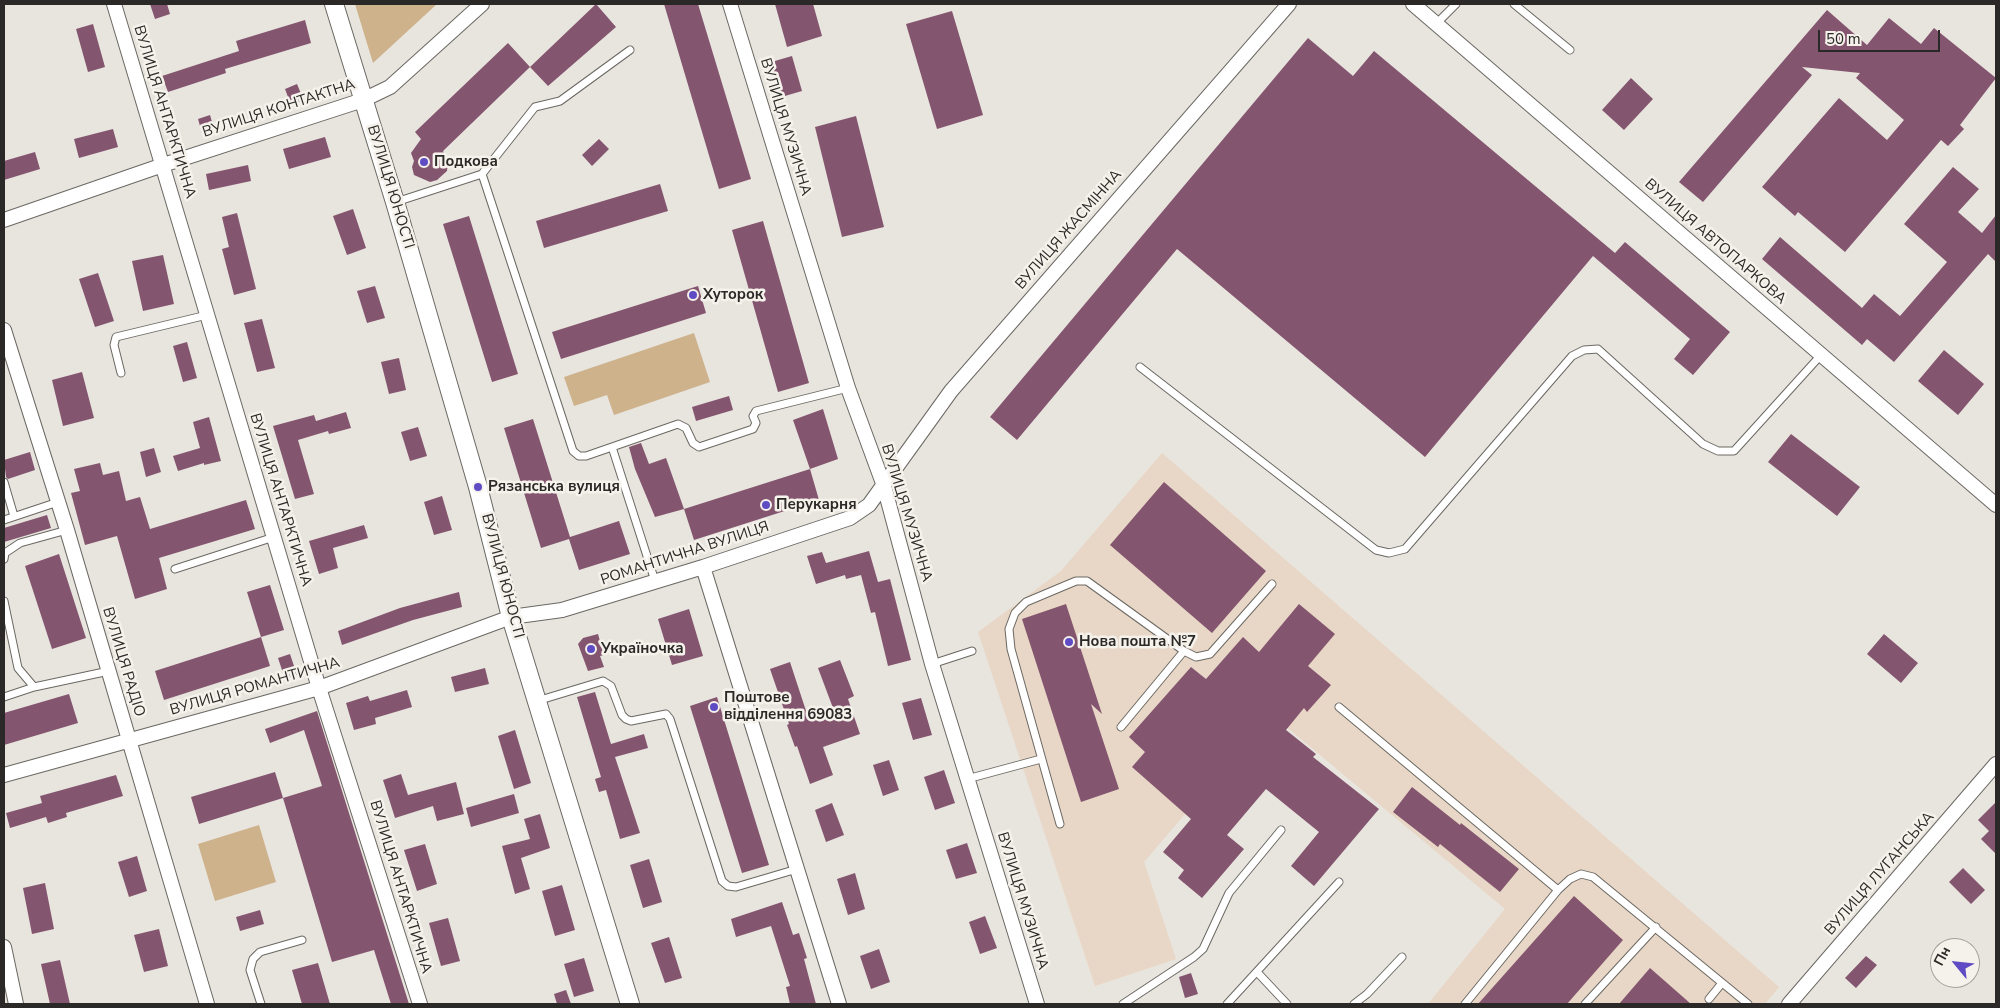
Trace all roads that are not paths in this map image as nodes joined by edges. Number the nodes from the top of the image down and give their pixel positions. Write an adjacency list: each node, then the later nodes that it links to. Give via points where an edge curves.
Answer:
1 (114, 4): 13 (street, ВУЛИЦЯ АНТАРКТИЧНА)
2 (334, 4): 12 (street, ВУЛИЦЯ ЮНОСТІ)
3 (482, 4): 12 (street, ВУЛИЦЯ КОНТАКТНА, via 390,87)
4 (730, 4): 22 (street, ВУЛИЦЯ МУЗИЧНА)
5 (1289, 4): 25 (street, ВУЛИЦЯ ЖАСМІННА, via 951,390)
6 (1413, 4): 9 (street, ВУЛИЦЯ АВТОПАРКОВА)
7 (1456, 4): 9 (lane)
8 (1514, 4): 11 (lane)
9 (1436, 24): 19 (street, ВУЛИЦЯ АВТОПАРКОВА)
10 (630, 50): 14 (lane, via 560,101 536,107)
11 (1570, 50)
12 (363, 100): 13 (street, ВУЛИЦЯ КОНТАКТНА); 15 (street, ВУЛИЦЯ ЮНОСТІ)
13 (163, 165): 16 (street, ВУЛИЦЯ КОНТАКТНА); 17 (street, ВУЛИЦЯ АНТАРКТИЧНА)
14 (482, 174): 15 (lane); 23 (lane, via 573,451 579,456 586,456)
15 (395, 202): 38 (street, ВУЛИЦЯ ЮНОСТІ, via 478,487)
16 (4, 220)
17 (207, 315): 21 (lane, via 116,337 114,345); 31 (street, ВУЛИЦЯ АНТАРКТИЧНА)
18 (4, 330): 26 (street, ВУЛИЦЯ РАДІО)
19 (1821, 355): 20 (lane, via 1734,451 1718,451 1703,444 1598,350 1584,350 1572,356 1405,549 1389,553 1376,550); 27 (street, ВУЛИЦЯ АВТОПАРКОВА)
20 (1140, 367)
21 (120, 373)
22 (848, 388): 23 (lane, via 756,411 756,427 753,429 699,447 693,443 686,428 678,424); 25 (street, ВУЛИЦЯ МУЗИЧНА)
23 (612, 447): 35 (lane)
24 (4, 482): 28 (lane)
25 (884, 486): 33 (street, РОМАНТИЧНА ВУЛИЦЯ, via 869,505 850,518); 41 (street, ВУЛИЦЯ МУЗИЧНА)
26 (58, 502): 28 (lane); 30 (street, ВУЛИЦЯ РАДІО)
27 (1996, 505)
28 (14, 516): 29 (lane)
29 (4, 520)
30 (67, 530): 32 (lane, via 20,543 5,554); 42 (street, ВУЛИЦЯ РАДІО)
31 (274, 537): 34 (lane); 44 (street, ВУЛИЦЯ АНТАРКТИЧНА)
32 (4, 559)
33 (702, 567): 35 (street, РОМАНТИЧНА ВУЛИЦЯ); 56 (street)
34 (175, 569)
35 (655, 581): 38 (street, РОМАНТИЧНА ВУЛИЦЯ, via 562,610)
36 (1272, 584): 39 (lane, via 1210,654 1196,657)
37 (4, 602): 43 (lane, via 18,668)
38 (511, 617): 44 (street, ВУЛИЦЯ РОМАНТИЧНА); 46 (street, ВУЛИЦЯ ЮНОСТІ)
39 (1184, 651): 48 (lane); 50 (lane, via 1087,581 1076,581 1026,602 1014,613 1009,629 1011,649)
40 (972, 652): 41 (lane)
41 (932, 664): 53 (street, ВУЛИЦЯ МУЗИЧНА)
42 (109, 671): 43 (lane); 49 (street, ВУЛИЦЯ РАДІО)
43 (34, 686): 45 (lane)
44 (319, 688): 49 (street, ВУЛИЦЯ РОМАНТИЧНА); 69 (street, ВУЛИЦЯ АНТАРКТИЧНА)
45 (4, 697)
46 (537, 701): 56 (lane, via 603,681 611,686 626,719 631,721 666,714 722,881 736,887); 70 (street, ВУЛИЦЯ ЮНОСТІ)
47 (1339, 707): 58 (lane)
48 (1121, 727)
49 (129, 740): 52 (street, ВУЛИЦЯ РОМАНТИЧНА); 67 (street, ВУЛИЦЯ РАДІО)
50 (1041, 759): 53 (lane); 54 (lane)
51 (1996, 764): 80 (street, ВУЛИЦЯ ЛУГАНСЬКА)
52 (4, 775)
53 (967, 779): 72 (street, ВУЛИЦЯ МУЗИЧНА)
54 (1060, 824)
55 (1282, 830): 73 (lane, via 1229,893 1203,949)
56 (797, 869): 71 (street)
57 (1339, 882): 63 (lane)
58 (1558, 890): 59 (lane, via 1581,874 1593,877); 77 (lane)
59 (1656, 927): 64 (lane); 78 (lane)
60 (302, 940): 68 (lane, via 260,952 254,959 250,970)
61 (4, 947): 66 (street)
62 (1402, 957): 76 (lane)
63 (1257, 972): 74 (lane); 75 (lane)
64 (1722, 983): 65 (lane); 79 (lane)
65 (1709, 999)
66 (16, 1004)
67 (208, 1004)
68 (261, 1004)
69 (420, 1004)
70 (630, 1004)
71 (839, 1004)
72 (1037, 1004)
73 (1124, 1004)
74 (1227, 1004)
75 (1287, 1004)
76 (1354, 1004)
77 (1465, 1004)
78 (1585, 1004)
79 (1748, 1004)
80 (1789, 1004)

